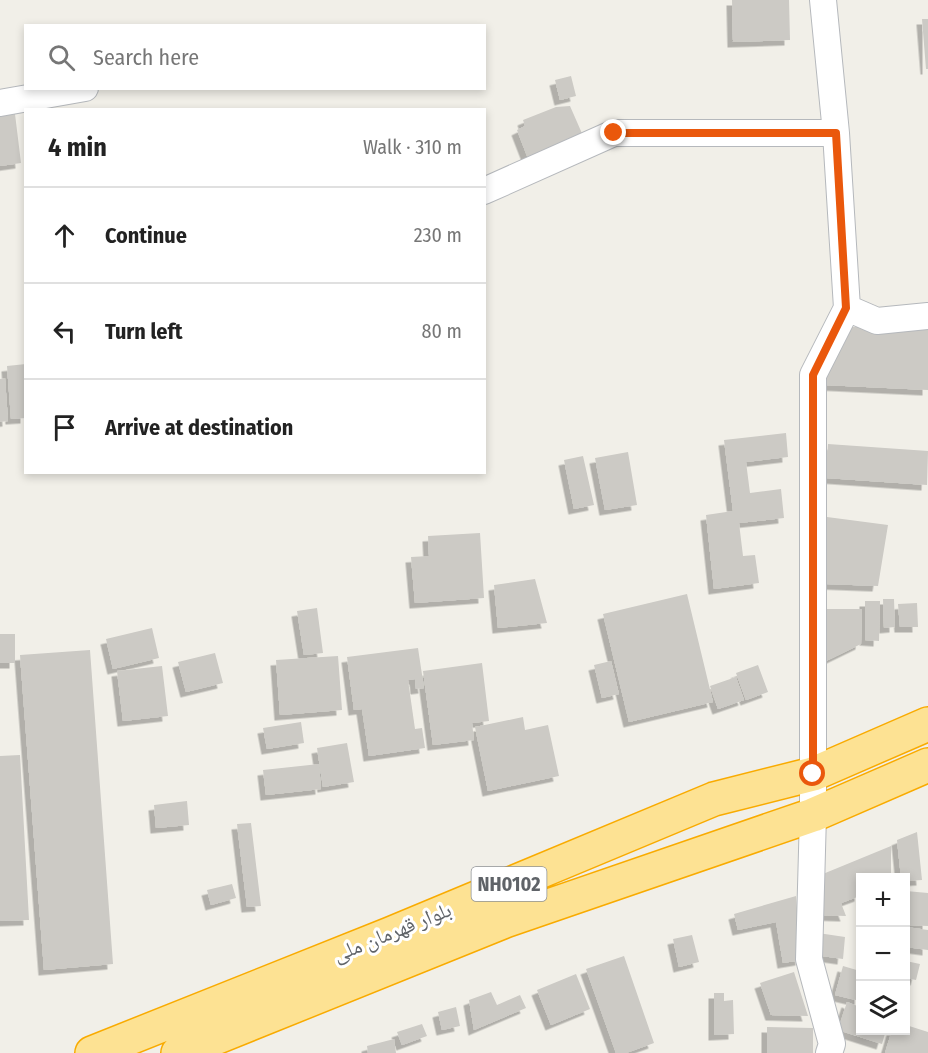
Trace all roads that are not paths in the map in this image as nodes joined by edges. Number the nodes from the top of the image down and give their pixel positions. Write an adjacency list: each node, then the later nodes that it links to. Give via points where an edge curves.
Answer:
1 (823, 0): 4 (street)
2 (74, 90): 3 (street)
3 (0, 103)
4 (836, 133): 5 (street, via 614,133); 6 (street)
5 (486, 190)
6 (846, 308): 7 (street, via 877,321); 10 (street, via 813,375)
7 (928, 316)
8 (928, 724): 10 (highway, بلوار قهرمان ملی / NH0102)
9 (928, 765): 11 (highway, بلوار قهرمان ملی / NH0102)
10 (813, 774): 11 (street); 13 (highway, بلوار قهرمان ملی / NH0102, via 714,799)
11 (813, 815): 12 (highway, بلوار قهرمان ملی / NH0102, via 504,921); 14 (street, via 809,959 832,1044)
12 (198, 1049)
13 (92, 1053)
14 (829, 1053)

